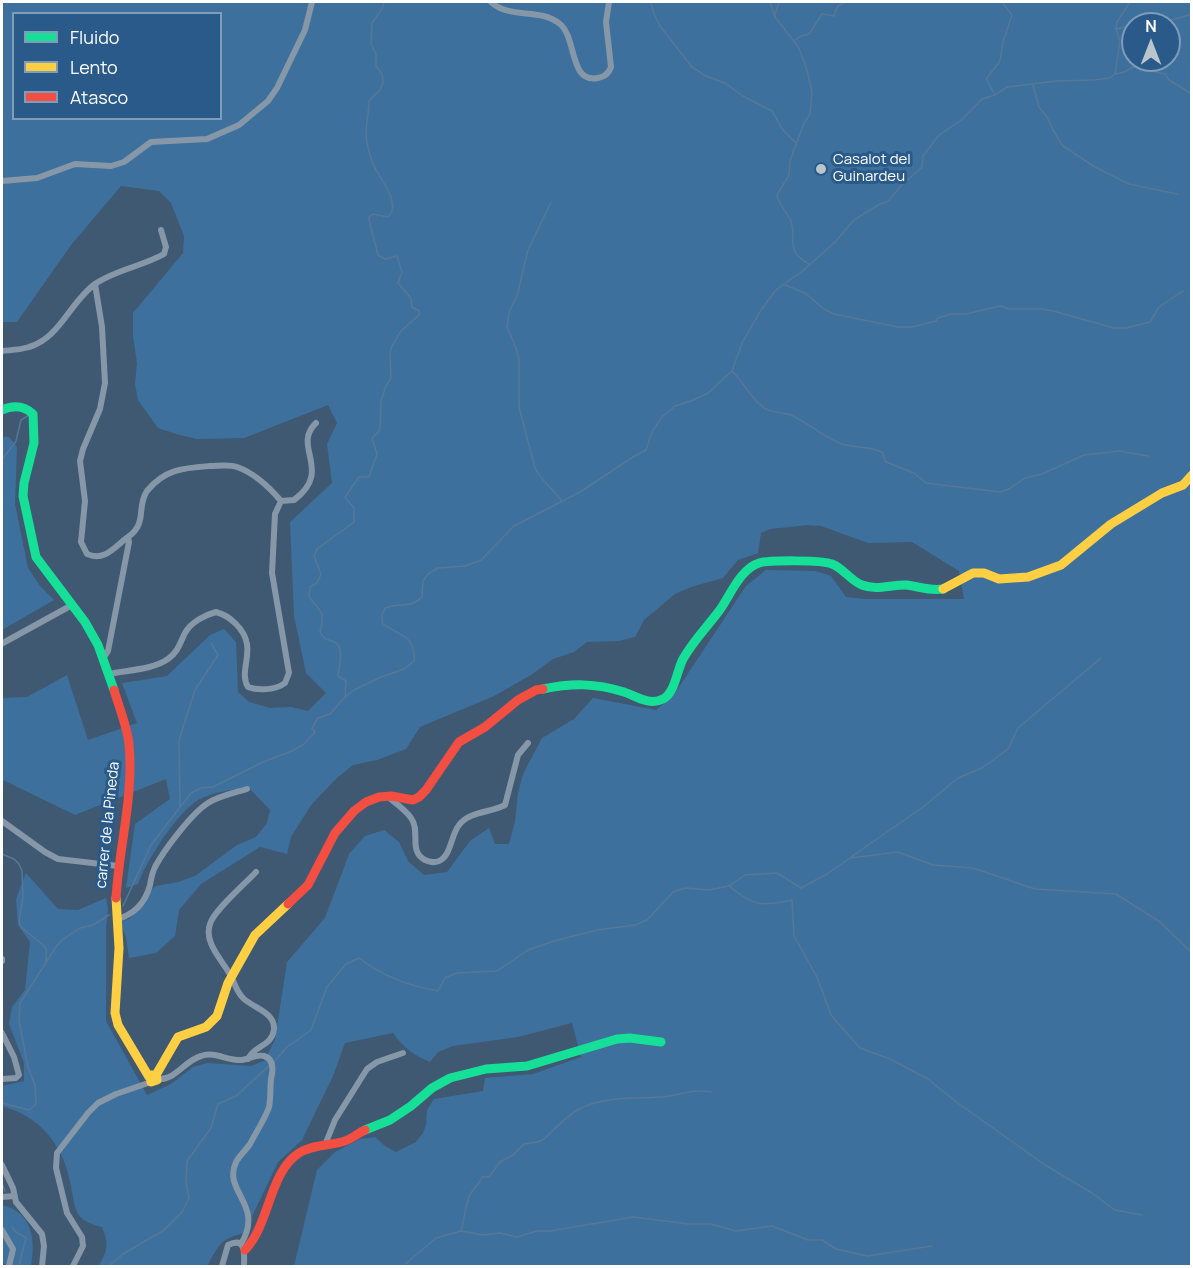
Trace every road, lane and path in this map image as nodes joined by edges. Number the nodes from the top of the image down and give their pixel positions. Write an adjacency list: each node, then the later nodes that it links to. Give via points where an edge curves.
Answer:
1 (312, 2): 4 (street, via 305,30 278,88 240,125 207,139 151,142 124,162 111,166 75,164 37,178)
2 (491, 2): 3 (street, via 504,10 546,16 560,23 569,35 578,71 595,79 611,67 606,22)
3 (609, 2)
4 (2, 181)
5 (161, 230): 6 (street, via 164,254)
6 (94, 284): 7 (street, via 42,342); 12 (street, via 102,327 105,392 81,456 85,501 81,542 87,554 98,557)
7 (2, 351)
8 (2, 410): 13 (street, carrer de la Pineda, via 18,406 33,414 34,443 24,483 24,503 36,557)
9 (316, 423): 11 (street, via 307,447 313,466 311,480 294,500)
10 (1191, 475): 19 (street, via 1183,485 1111,524 1067,562 1028,577 999,579 979,572 942,590 905,585 877,588 861,585 832,564 779,560 756,564 743,575 698,635 663,699 650,702 584,684 536,690 459,742 419,797 410,800)
11 (281, 501): 12 (street, via 269,487 232,465 180,468 146,493 140,525); 16 (street, via 275,514 272,573 289,673 285,683 273,688 248,687 245,636 230,619 216,612 192,625 167,660)
12 (128, 537): 15 (street)
13 (72, 605): 14 (street); 15 (street, carrer de la Pineda)
14 (3, 643)
15 (104, 657): 16 (street, carrer de la Pineda)
16 (109, 674): 21 (street, carrer de la Pineda, via 127,732 130,761)
17 (528, 743): 19 (street, via 518,755 505,806 463,821 439,861 430,862 419,855 411,817)
18 (247, 789): 23 (street, via 202,807 154,868 140,905)
19 (386, 796): 24 (street, via 366,802 341,826 308,885 255,935)
20 (2, 821): 21 (street, via 58,859)
21 (118, 866): 23 (street, carrer de la Pineda)
22 (256, 872): 24 (street, via 214,916 209,928 211,943)
23 (116, 920): 29 (street, carrer de la Pineda, via 116,1019)
24 (231, 976): 28 (street, via 242,997 270,1016 273,1024 270,1040); 29 (street, via 217,1016 206,1027 178,1037)
25 (2, 1033): 30 (street, via 19,1075)
26 (661, 1042): 31 (street, via 617,1039 527,1066 458,1075 441,1082 390,1120 346,1141)
27 (403, 1053): 31 (street, via 367,1069 335,1120)
28 (248, 1059): 29 (street, via 200,1056 168,1078); 36 (street, via 267,1057 273,1068 268,1108 234,1168 235,1185 249,1218)
29 (153, 1078): 39 (street, via 94,1107 57,1153 56,1168 68,1213 82,1242)
30 (2, 1079)
31 (325, 1145): 36 (street, via 307,1149 287,1163 262,1222 248,1247)
32 (2, 1165): 33 (street)
33 (14, 1196): 34 (street); 38 (street, via 42,1234)
34 (2, 1197)
35 (2, 1230): 37 (street, via 13,1249)
36 (243, 1247): 40 (street, via 237,1242 228,1245); 41 (street)
37 (9, 1266)
38 (42, 1266)
39 (73, 1266)
40 (222, 1266)
41 (244, 1266)

